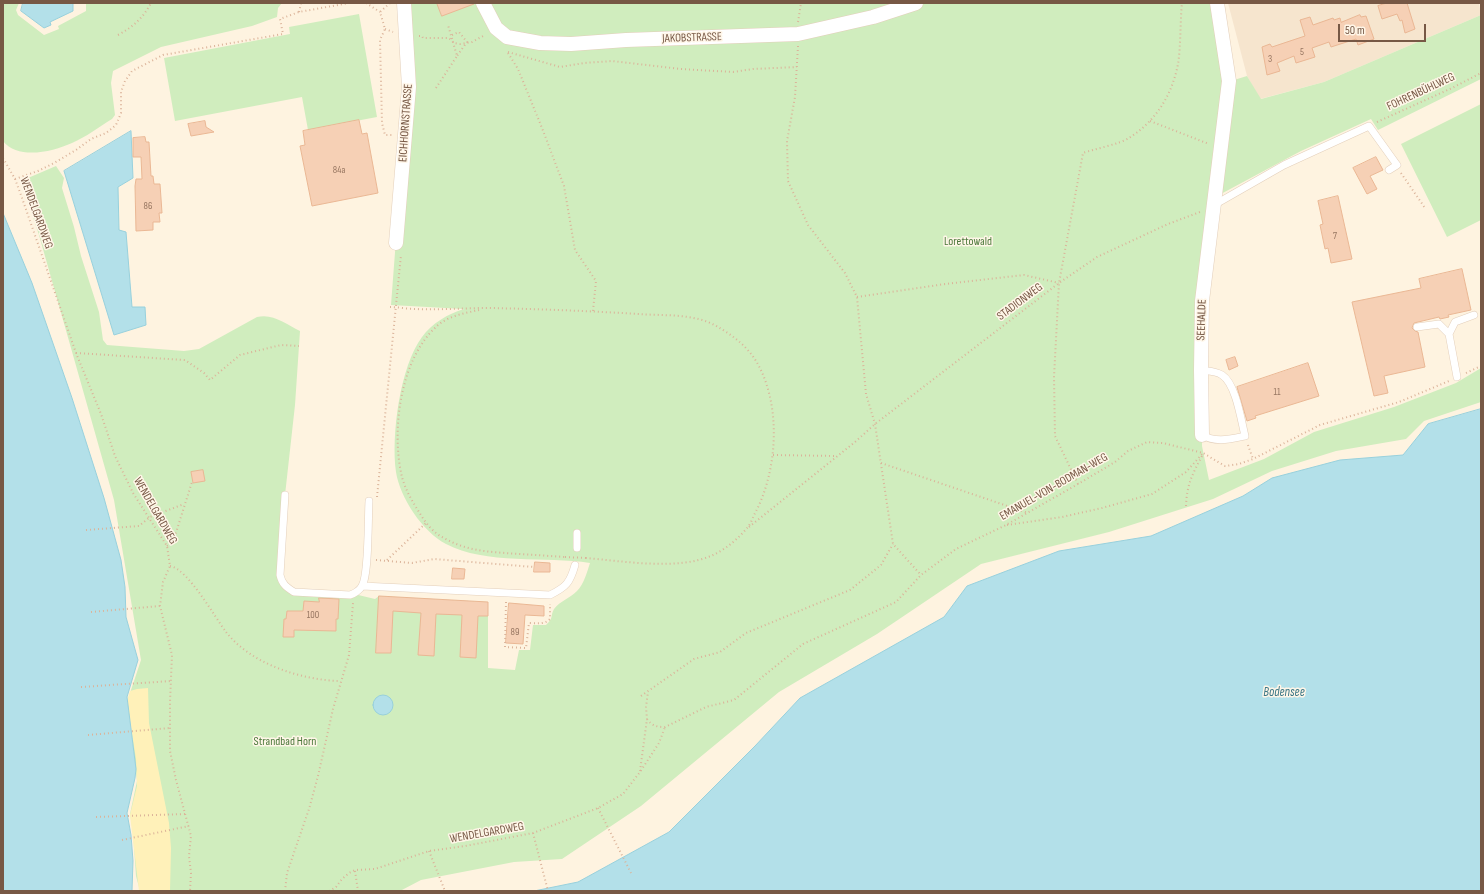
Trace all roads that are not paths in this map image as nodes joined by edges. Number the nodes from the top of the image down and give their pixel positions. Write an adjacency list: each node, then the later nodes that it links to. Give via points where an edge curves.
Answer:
1 (404, 3): 7 (street, EICHHORNSTRASSE, via 409,87)
2 (483, 3): 3 (street, JAKOBSTRASSE, via 496,28 504,35 540,43 571,44 798,34 873,17)
3 (916, 3)
4 (1217, 3): 6 (street, SEEHALDE, via 1229,81)
5 (1389, 170): 6 (lane, via 1397,165 1369,126 1284,165)
6 (1214, 205): 11 (street, SEEHALDE, via 1202,301)
7 (399, 246)
8 (1474, 315): 10 (lane, via 1455,322)
9 (1417, 327): 10 (lane, via 1439,324)
10 (1449, 334): 12 (lane)
11 (1201, 370): 13 (street, SEEHALDE); 13 (lane, via 1222,375 1229,382 1245,436 1210,440)
12 (1458, 377)
13 (1202, 435)
14 (285, 495): 19 (lane, via 280,575 286,587 294,592 354,594)
15 (369, 501): 19 (lane, via 367,558)
16 (577, 533): 17 (lane)
17 (577, 548)
18 (575, 565): 19 (lane, via 564,588 550,595)
19 (362, 586)

